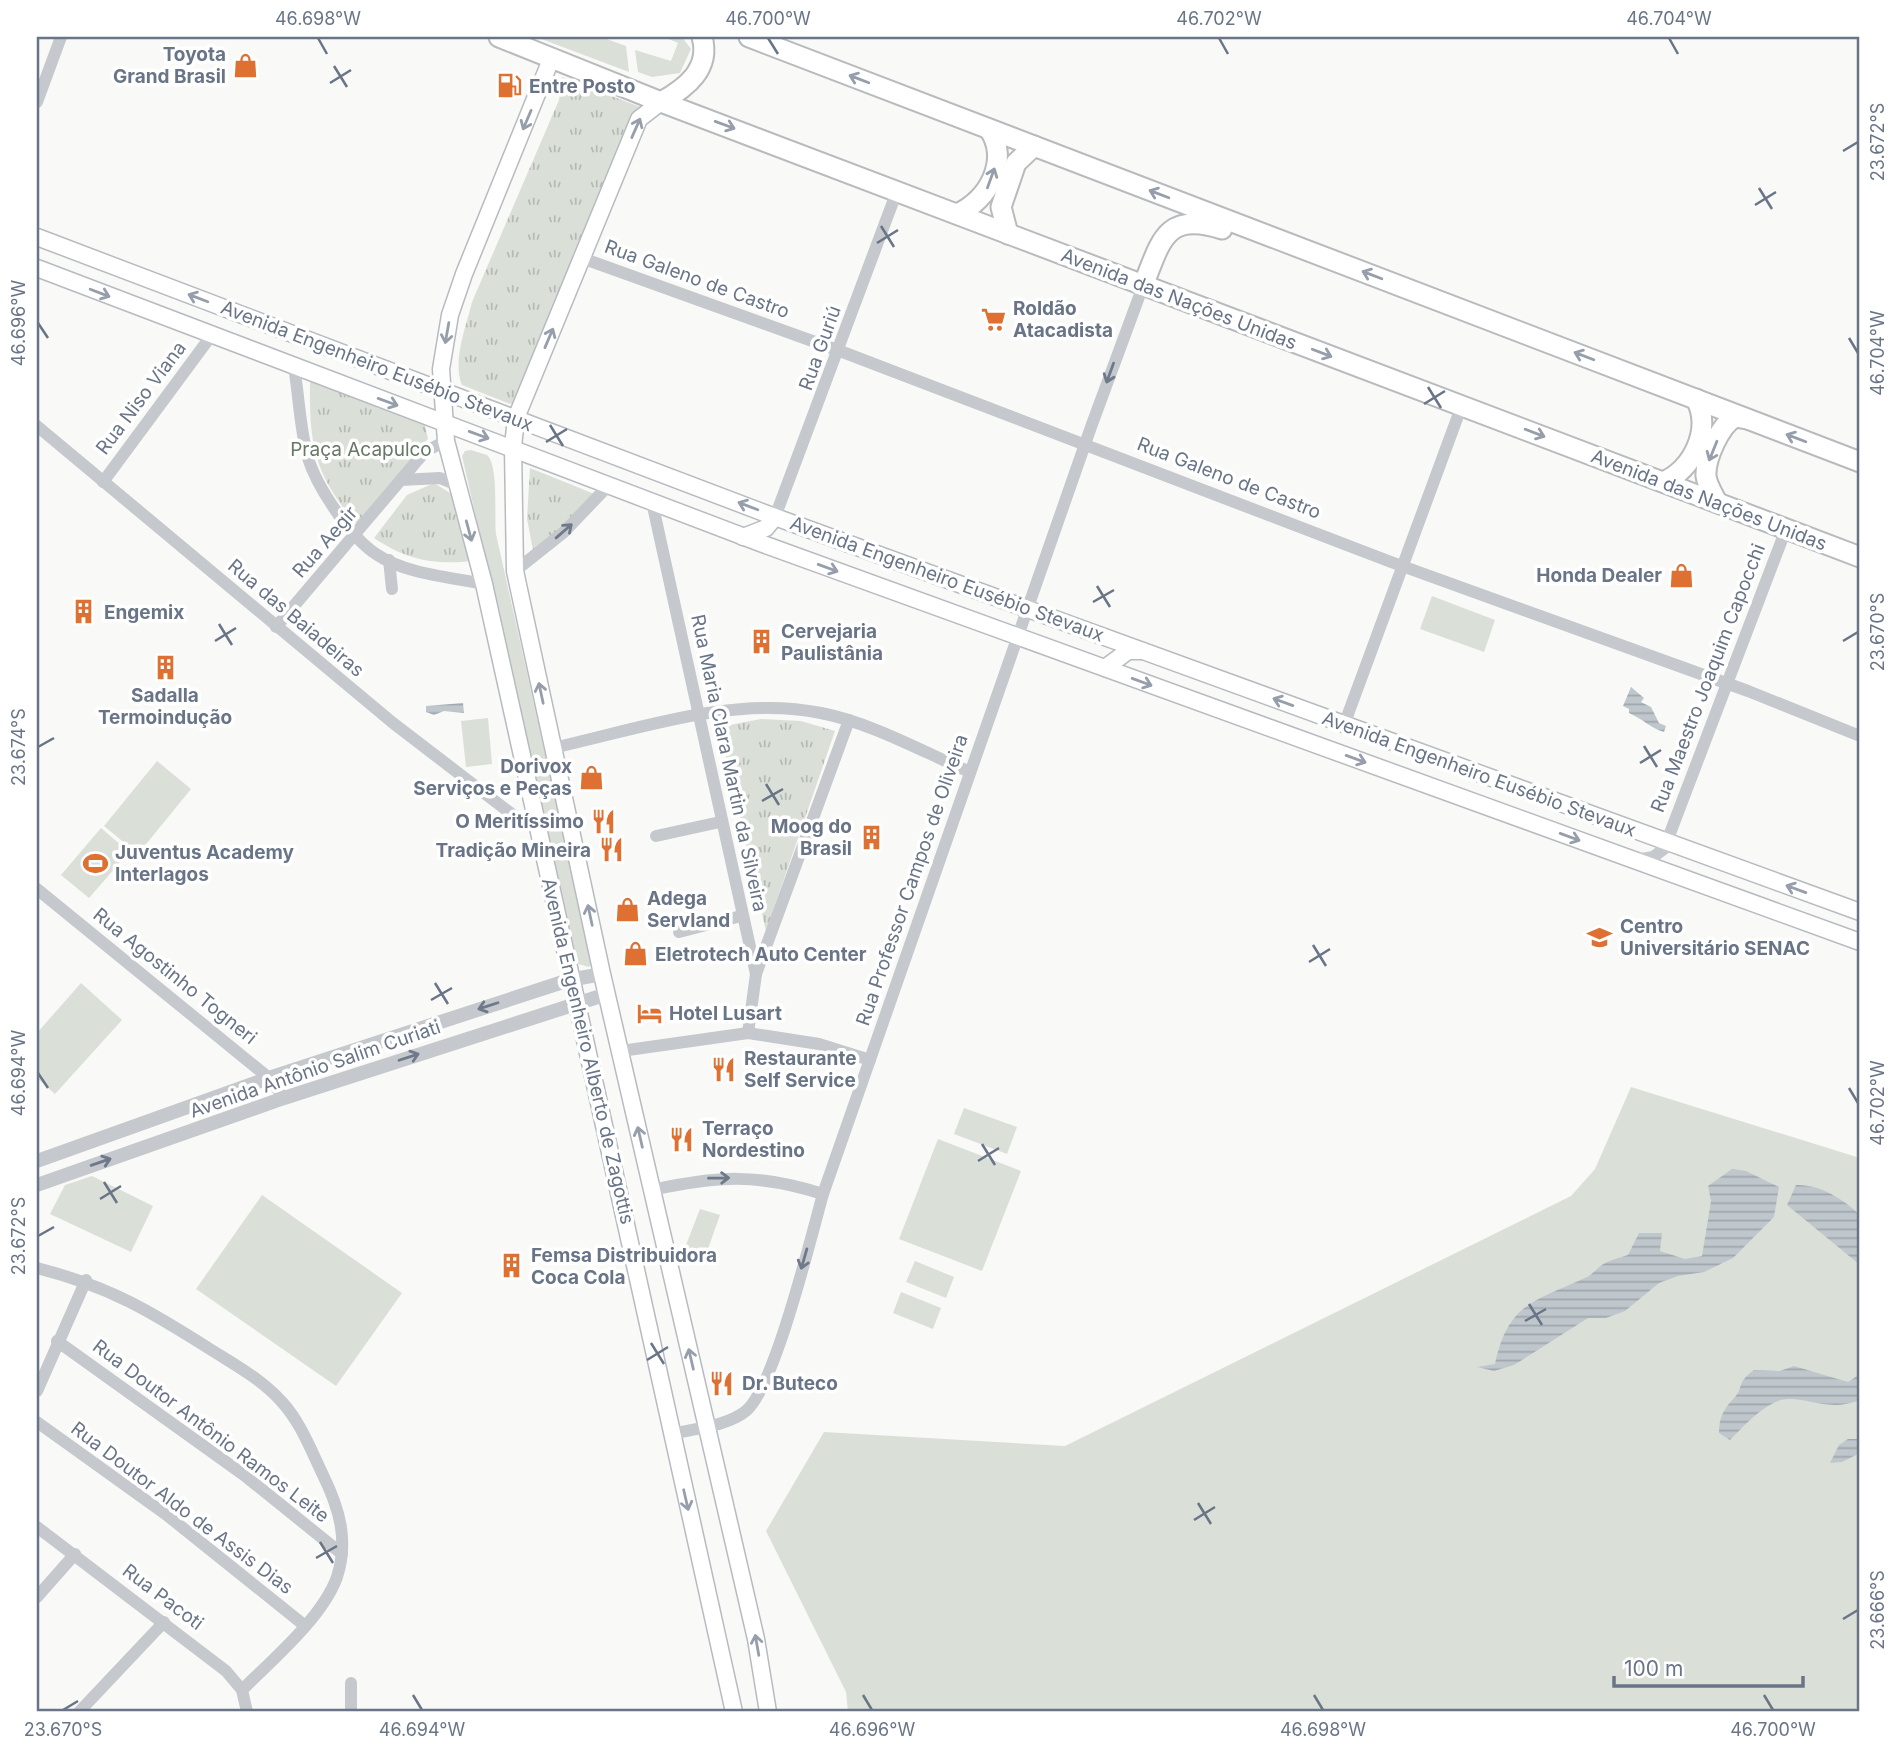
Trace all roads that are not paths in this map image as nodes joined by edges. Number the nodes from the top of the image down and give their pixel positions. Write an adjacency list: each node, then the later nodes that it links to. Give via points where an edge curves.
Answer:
1 (61, 37): 6 (street)
2 (499, 37): 5 (highway, Avenida das Nações Unidas)
3 (702, 37): 7 (highway, via 704,60 699,71 682,90)
4 (749, 37): 8 (highway, one-way to 4)
5 (552, 57): 7 (highway, Avenida das Nações Unidas); 23 (main road, Avenida Engenheiro Alberto de Zagottis, one-way to 23, via 450,315)
6 (37, 102)
7 (660, 102): 10 (highway, Avenida das Nações Unidas, one-way to 10); 15 (main road, Avenida Engenheiro Alberto de Zagottis, one-way to 7, via 639,119)
8 (989, 129): 9 (highway); 11 (highway, one-way to 8, via 983,198 993,175 998,141)
9 (1034, 146): 12 (highway, via 1016,163 1001,207); 14 (highway, one-way to 9)
10 (897, 191): 11 (highway, Avenida das Nações Unidas); 19 (street, Rua Guriú)
11 (957, 214): 12 (highway, Avenida das Nações Unidas)
12 (1008, 234): 17 (highway, Avenida das Nações Unidas)
13 (37, 237): 21 (main road, Avenida Engenheiro Eusébio Stevaux, one-way to 13)
14 (1303, 249): 17 (highway, via 1288,251 1207,224 1185,223 1161,238); 24 (highway, one-way to 14)
15 (582, 258): 19 (street, Rua Galeno de Castro); 26 (main road, Avenida Engenheiro Alberto de Zagottis, one-way to 15)
16 (37, 268): 18 (main road, Avenida Engenheiro Eusébio Stevaux, one-way to 18)
17 (1143, 286): 25 (highway, Avenida das Nações Unidas, one-way to 25); 31 (street, Rua Professor Campos de Oliveira, one-way to 31)
18 (211, 336): 20 (main road, Avenida Engenheiro Eusébio Stevaux); 35 (street, Rua Niso Viana)
19 (840, 351): 31 (street, Rua Galeno de Castro); 41 (street, Rua Guriú)
20 (294, 367): 22 (main road, Avenida Engenheiro Eusébio Stevaux); 43 (street, via 308,458 326,495)
21 (376, 367): 22 (main road, via 368,383); 23 (main road, Avenida Engenheiro Eusébio Stevaux)
22 (354, 390): 28 (main road, Avenida Engenheiro Eusébio Stevaux, one-way to 28)
23 (440, 390): 26 (main road, Avenida Engenheiro Eusébio Stevaux); 28 (main road, Avenida Engenheiro Alberto de Zagottis)
24 (1696, 399): 27 (highway); 36 (highway, via 1704,420 1698,441 1684,471)
25 (1462, 405): 36 (highway, Avenida das Nações Unidas, one-way to 36); 47 (street)
26 (516, 418): 32 (main road, Avenida Engenheiro Alberto de Zagottis); 41 (main road, Avenida Engenheiro Eusébio Stevaux, one-way to 26)
27 (1748, 419): 33 (highway, one-way to 27); 40 (highway, one-way to 40, via 1735,417 1725,424 1707,466 1707,481)
28 (444, 422): 30 (main road, Avenida Engenheiro Alberto de Zagottis); 32 (main road, Avenida Engenheiro Eusébio Stevaux, one-way to 32)
29 (37, 426): 35 (street, Rua das Baiadeiras)
30 (446, 441): 34 (street, Rua Aegir, via 426,452); 37 (main road, Avenida Engenheiro Alberto de Zagottis)
31 (1085, 444): 47 (street, Rua Galeno de Castro); 51 (street, Rua Professor Campos de Oliveira)
32 (513, 447): 38 (main road, Avenida Engenheiro Eusébio Stevaux); 48 (main road, Avenida Engenheiro Alberto de Zagottis)
33 (1860, 462)
34 (401, 480): 37 (street, via 440,478); 43 (street, Rua Aegir)
35 (103, 482): 52 (street, Rua das Baiadeiras)
36 (1663, 482): 40 (highway, Avenida das Nações Unidas)
37 (457, 485): 49 (main road, Avenida Engenheiro Alberto de Zagottis, one-way to 49)
38 (608, 486): 39 (main road, Avenida Engenheiro Eusébio Stevaux); 48 (street, one-way to 38, via 564,532)
39 (652, 502): 44 (main road, Avenida Engenheiro Eusébio Stevaux); 57 (street, Rua Maria Clara Martin da Silveira)
40 (1717, 502): 42 (highway, Avenida das Nações Unidas)
41 (775, 517): 44 (main road, via 766,528); 51 (main road, Avenida Engenheiro Eusébio Stevaux)
42 (1786, 528): 45 (highway, Avenida das Nações Unidas); 56 (street, Rua Maestro Joaquim Capocchi)
43 (356, 535): 46 (street, via 375,554); 52 (street, Rua Aegir)
44 (743, 537): 53 (main road, Avenida Engenheiro Eusébio Stevaux, one-way to 53)
45 (1860, 557)
46 (389, 560): 49 (street); 50 (street)
47 (1403, 566): 56 (street, Rua Galeno de Castro); 59 (street)
48 (515, 571): 61 (main road, Avenida Engenheiro Alberto de Zagottis, one-way to 48)
49 (484, 584): 64 (main road, Avenida Engenheiro Alberto de Zagottis)
50 (393, 589)
51 (1028, 608): 53 (street, Rua Professor Campos de Oliveira); 54 (main road, Avenida Engenheiro Eusébio Stevaux)
52 (276, 627): 64 (street, Rua das Baiadeiras, via 513,815)
53 (1018, 637): 55 (main road, Avenida Engenheiro Eusébio Stevaux); 62 (street, Rua Professor Campos de Oliveira)
54 (1148, 652): 55 (main road, via 1128,651); 59 (main road, Avenida Engenheiro Eusébio Stevaux, one-way to 54)
55 (1105, 668): 67 (main road, Avenida Engenheiro Eusébio Stevaux, one-way to 67)
56 (1726, 683): 60 (street, Rua Galeno de Castro); 66 (street, Rua Maestro Joaquim Capocchi)
57 (700, 715): 58 (street, via 790,708); 61 (street); 63 (street, Rua Maria Clara Martin da Silveira)
58 (849, 720): 62 (street); 74 (street)
59 (1344, 724): 66 (main road, Avenida Engenheiro Eusébio Stevaux)
60 (1860, 736)
61 (553, 748): 73 (main road, Avenida Engenheiro Alberto de Zagottis, one-way to 61)
62 (971, 772): 83 (street, Rua Professor Campos de Oliveira)
63 (720, 822): 65 (street); 70 (street, Rua Maria Clara Martin da Silveira)
64 (539, 828): 75 (main road, Avenida Engenheiro Alberto de Zagottis)
65 (656, 836)
66 (1666, 843): 67 (street, Rua Maestro Joaquim Capocchi, via 1653,857); 69 (main road, Avenida Engenheiro Eusébio Stevaux, one-way to 66)
67 (1632, 860): 72 (main road, Avenida Engenheiro Eusébio Stevaux)
68 (37, 889): 84 (street, Rua Agostinho Togneri)
69 (1860, 912)
70 (741, 916): 71 (street); 74 (street, Rua Maria Clara Martin da Silveira)
71 (679, 932)
72 (1860, 942)
73 (603, 974): 75 (street, Avenida Antônio Salim Curiati); 76 (main road, Avenida Engenheiro Alberto de Zagottis)
74 (756, 974): 80 (street, Rua Maria Clara Martin da Silveira)
75 (569, 980): 77 (street, Avenida Antônio Salim Curiati); 78 (main road, Avenida Engenheiro Alberto de Zagottis)
76 (607, 993): 78 (street, Avenida Antônio Salim Curiati); 81 (main road, Avenida Engenheiro Alberto de Zagottis)
77 (519, 996): 79 (street, via 528,1010); 82 (street, Avenida Antônio Salim Curiati, one-way to 82)
78 (575, 1003): 79 (street, Avenida Antônio Salim Curiati); 99 (main road, Avenida Engenheiro Alberto de Zagottis)
79 (522, 1020): 85 (street, Avenida Antônio Salim Curiati, one-way to 79)
80 (748, 1033): 81 (street); 83 (street, via 819,1044)
81 (621, 1051): 91 (main road, Avenida Engenheiro Alberto de Zagottis, one-way to 81)
82 (336, 1057): 84 (street, Avenida Antônio Salim Curiati); 85 (street)
83 (870, 1060): 92 (street, Rua Professor Campos de Oliveira)
84 (270, 1078): 86 (street, Rua Agostinho Togneri); 87 (street, Avenida Antônio Salim Curiati)
85 (345, 1078): 86 (street, Avenida Antônio Salim Curiati)
86 (284, 1098): 88 (street, Avenida Antônio Salim Curiati)
87 (183, 1109): 88 (street); 89 (street, Avenida Antônio Salim Curiati)
88 (191, 1131): 90 (street, Avenida Antônio Salim Curiati, one-way to 88)
89 (37, 1161)
90 (37, 1185)
91 (652, 1190): 92 (street, one-way to 92, via 705,1179 756,1178); 98 (main road, Avenida Engenheiro Alberto de Zagottis, one-way to 91)
92 (823, 1194): 98 (street, Rua Professor Campos de Oliveira, one-way to 98, via 787,1319 757,1399 733,1419)
93 (37, 1268): 94 (street)
94 (86, 1280): 95 (street); 101 (street, via 139,1304 262,1382 283,1402 332,1494 344,1536)
95 (57, 1340): 96 (street); 101 (street, Rua Doutor Antônio Ramos Leite, via 244,1475)
96 (37, 1391)
97 (37, 1422): 105 (street, Rua Doutor Aldo de Assis Dias, via 168,1516)
98 (706, 1426): 99 (street, Rua Professor Campos de Oliveira); 112 (main road, Avenida Engenheiro Alberto de Zagottis, one-way to 98, via 756,1639)
99 (671, 1434): 111 (main road, Avenida Engenheiro Alberto de Zagottis, one-way to 111)
100 (37, 1527): 102 (street, Rua Pacoti)
101 (342, 1554): 105 (street, via 329,1593)
102 (75, 1555): 103 (street); 104 (street, Rua Pacoti)
103 (37, 1597)
104 (163, 1622): 107 (street, Rua Pacoti, via 226,1671); 108 (street)
105 (304, 1625): 107 (street)
106 (351, 1683): 110 (street)
107 (242, 1690): 109 (street)
108 (79, 1712)
109 (247, 1712)
110 (351, 1712)
111 (734, 1712)
112 (768, 1712)

